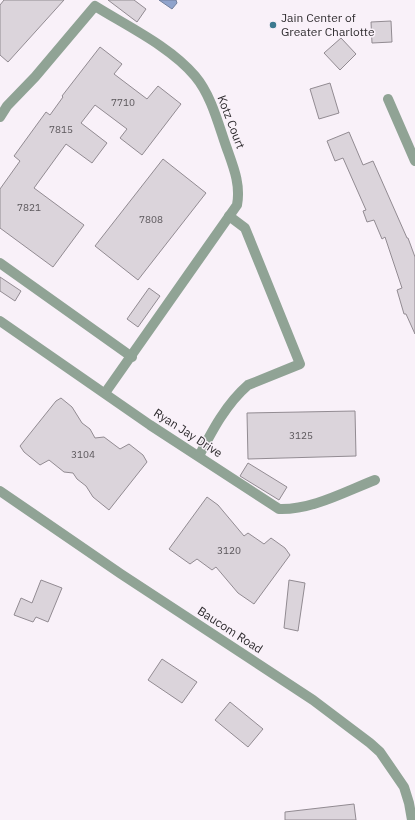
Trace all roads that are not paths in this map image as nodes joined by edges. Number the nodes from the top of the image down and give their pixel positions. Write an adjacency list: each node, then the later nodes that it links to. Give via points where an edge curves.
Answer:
1 (388, 99): 4 (street)
2 (4, 103): 3 (street); 5 (street, Kotz Court, via 35,77 95,6 180,62 195,76 204,90 215,115 240,192 237,205)
3 (0, 117)
4 (415, 161)
5 (229, 216): 8 (street, Kotz Court); 10 (street, via 245,228 300,364 248,385 241,391 216,425)
6 (0, 263): 8 (street)
7 (0, 321): 9 (street, Ryan Jay Drive)
8 (132, 357): 9 (street, Kotz Court)
9 (105, 393): 10 (street, Ryan Jay Drive)
10 (199, 456): 11 (street, Ryan Jay Drive, via 279,509 294,510 314,504)
11 (375, 480)
12 (0, 491): 13 (street, Baucom Road, via 313,700 370,743 380,752 404,787)
13 (412, 820)

